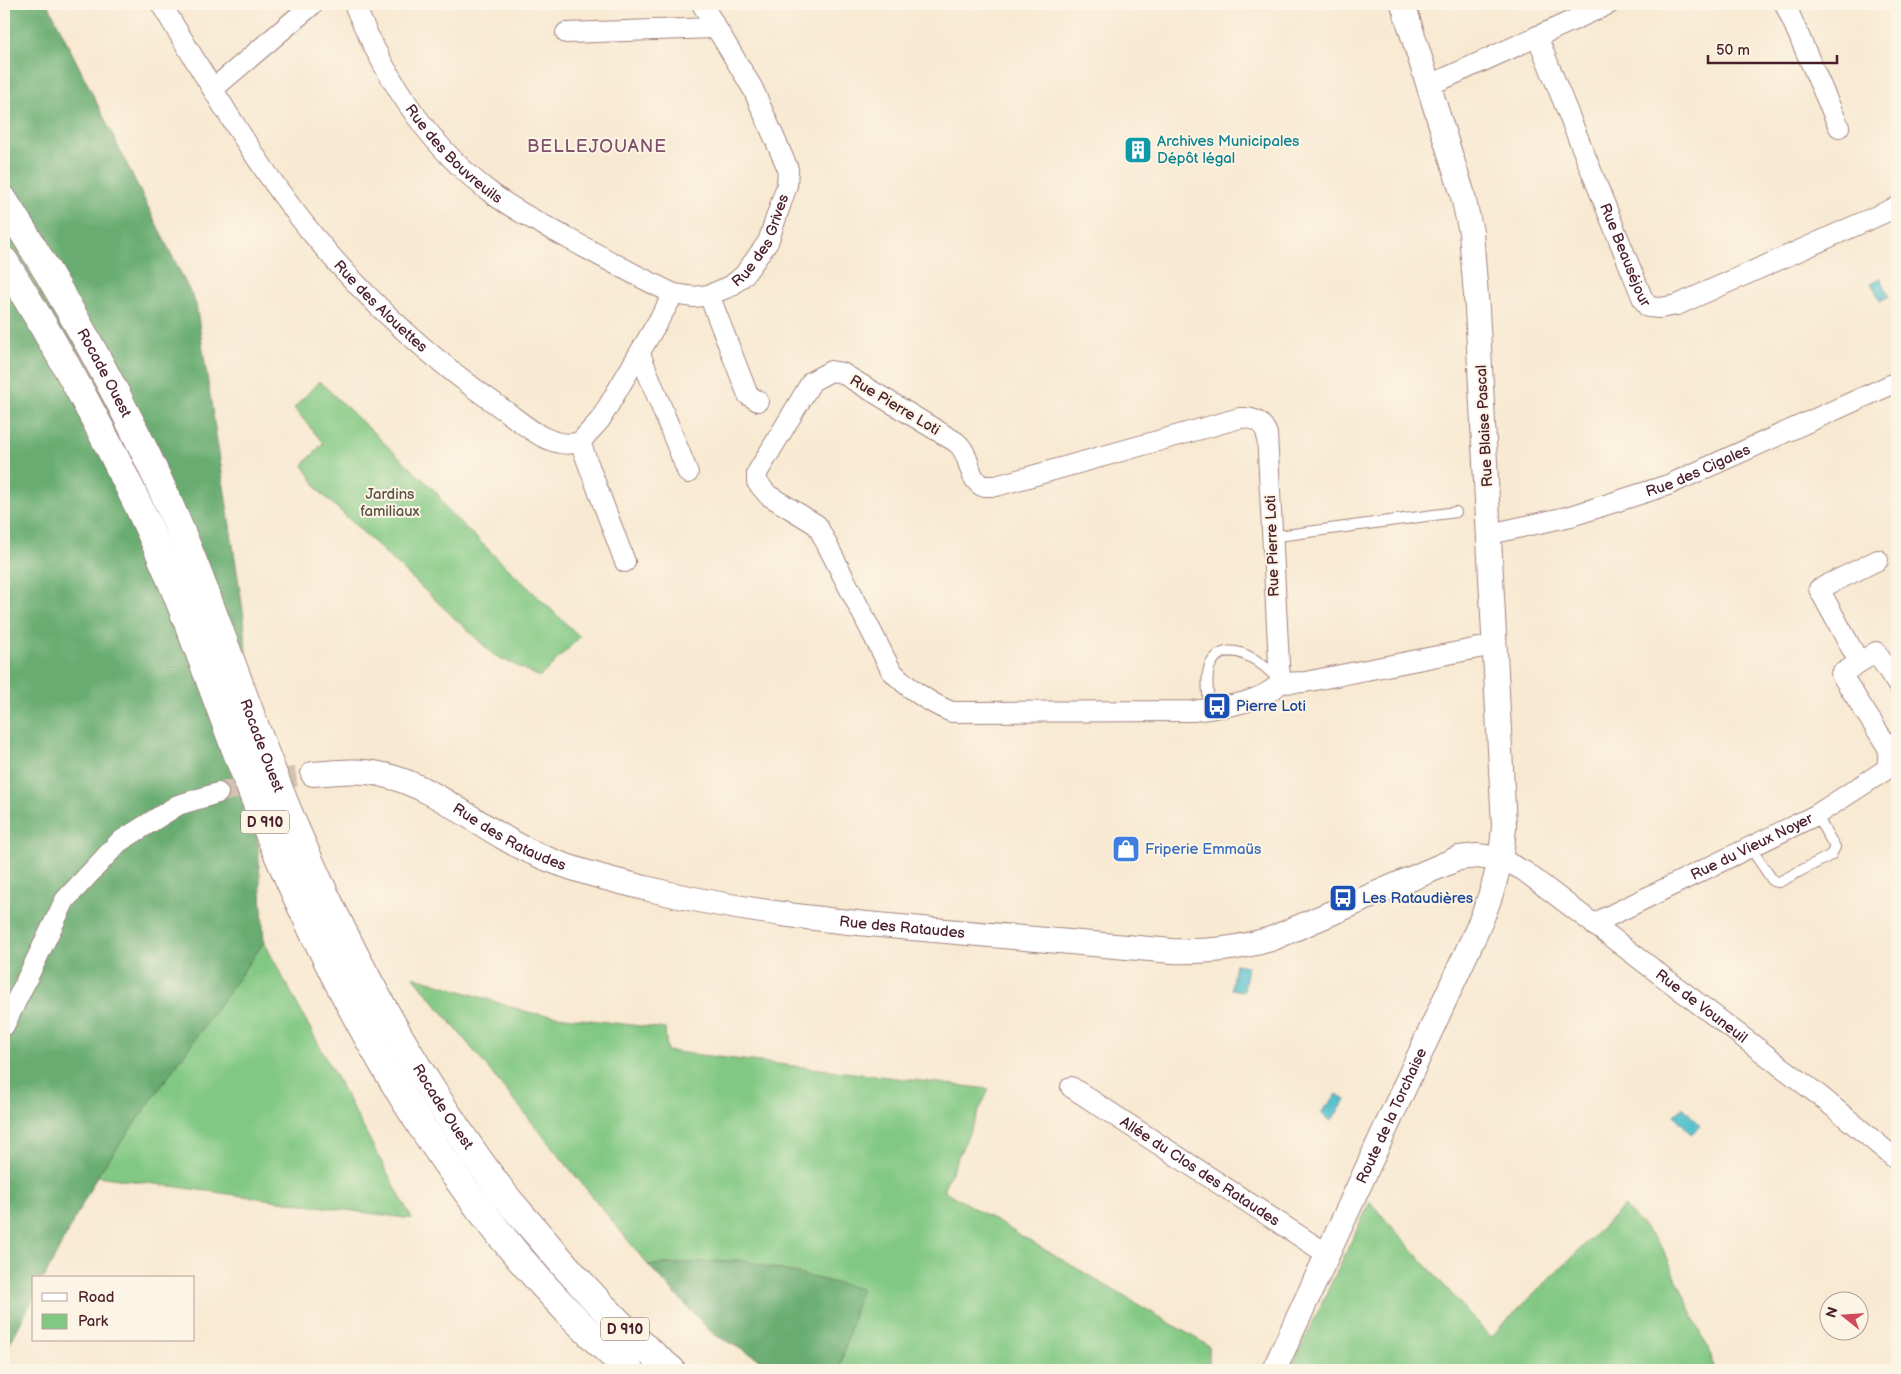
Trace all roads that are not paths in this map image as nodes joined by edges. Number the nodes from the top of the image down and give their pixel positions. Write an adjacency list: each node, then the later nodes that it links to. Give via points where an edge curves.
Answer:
1 (161, 4): 12 (street, Rue des Alouettes)
2 (313, 4): 12 (street)
3 (354, 4): 16 (street, Rue des Bouvreuils, via 387,73 408,106 450,156 494,195)
4 (702, 4): 8 (street)
5 (1403, 4): 11 (street, Rue Blaise Pascal)
6 (1609, 4): 10 (street)
7 (1785, 4): 13 (street)
8 (715, 28): 9 (street); 19 (street, Rue des Grives, via 753,89 788,169 783,202 768,242 756,261 731,286)
9 (566, 32)
10 (1537, 36): 11 (street); 15 (street, Rue Beauséjour, via 1648,307 1677,305)
11 (1430, 85): 26 (street, Rue Blaise Pascal, via 1471,232)
12 (213, 88): 23 (street, Rue des Alouettes, via 290,206 371,299 450,370 538,433 561,444)
13 (1839, 127)
14 (4, 201): 46 (main road, Rocade Ouest / D 910, via 89,340 146,454 206,592 273,775 357,959 421,1073 460,1133 504,1194)
15 (1897, 206)
16 (603, 258): 18 (street, Rue des Grives)
17 (4, 261): 47 (main road, Rocade Ouest / D 910, via 96,419 151,535 274,845 332,972 364,1032 436,1150 481,1212)
18 (674, 294): 19 (street, Rue des Grives); 20 (street)
19 (709, 295): 22 (street, Rue des Grives, via 748,395)
20 (640, 354): 23 (street, via 600,420); 24 (street)
21 (1897, 382): 26 (street, Rue des Cigales, via 1668,485 1571,516)
22 (758, 401)
23 (580, 442): 29 (street)
24 (688, 473)
25 (1456, 512): 27 (lane)
26 (1490, 534): 30 (street, Rue Blaise Pascal)
27 (1271, 536): 32 (street, Rue Pierre Loti); 34 (street, Rue Pierre Loti, via 1267,434 1258,420 1249,417 996,486 982,486 972,476 964,449 956,442 842,373 831,372 812,381 757,473 757,482 768,495 817,525 891,670 943,708 965,713)
28 (1878, 560): 31 (street, via 1819,589)
29 (625, 562)
30 (1494, 645): 32 (street, via 1305,682); 40 (street, Rue Blaise Pascal, via 1504,826)
31 (1859, 662): 33 (street, Rue du Vieux Noyer, via 1876,652); 35 (street, Rue du Vieux Noyer, via 1841,674)
32 (1280, 682): 34 (street, Rue Pierre Loti, via 1270,693); 34 (lane, via 1267,666 1241,652 1220,654 1212,661 1209,670)
33 (1897, 684)
34 (1209, 709)
35 (1893, 747): 38 (street, Rue du Vieux Noyer, via 1888,769)
36 (313, 774): 40 (street, Rue des Rataudes, via 338,771 383,774 445,802 503,838 538,855 636,886 714,903 848,922 1172,951 1208,952 1271,939 1459,858)
37 (218, 793): 42 (street, via 178,805 119,842 65,900)
38 (1816, 815): 39 (street, Rue du Vieux Noyer); 39 (lane, via 1835,847 1831,855 1779,882 1773,881)
39 (1750, 847): 41 (street, Rue du Vieux Noyer)
40 (1501, 859): 41 (street, Rue de Vouneuil, via 1524,871); 45 (street, Route de la Torchaise, via 1497,879 1477,930)
41 (1594, 926): 44 (street, Rue de Vouneuil, via 1820,1096)
42 (4, 1026)
43 (1071, 1087): 45 (street, Allée du Clos des Rataudes, via 1321,1250)
44 (1897, 1160)
45 (1329, 1250): 52 (street, Route de la Torchaise)
46 (581, 1286): 50 (main road, Rocade Ouest / D 910); 51 (main road)
47 (596, 1341): 48 (main road); 49 (main road, Rocade Ouest / D 910)
48 (618, 1370)
49 (629, 1370)
50 (671, 1370)
51 (691, 1370)
52 (1274, 1370)

